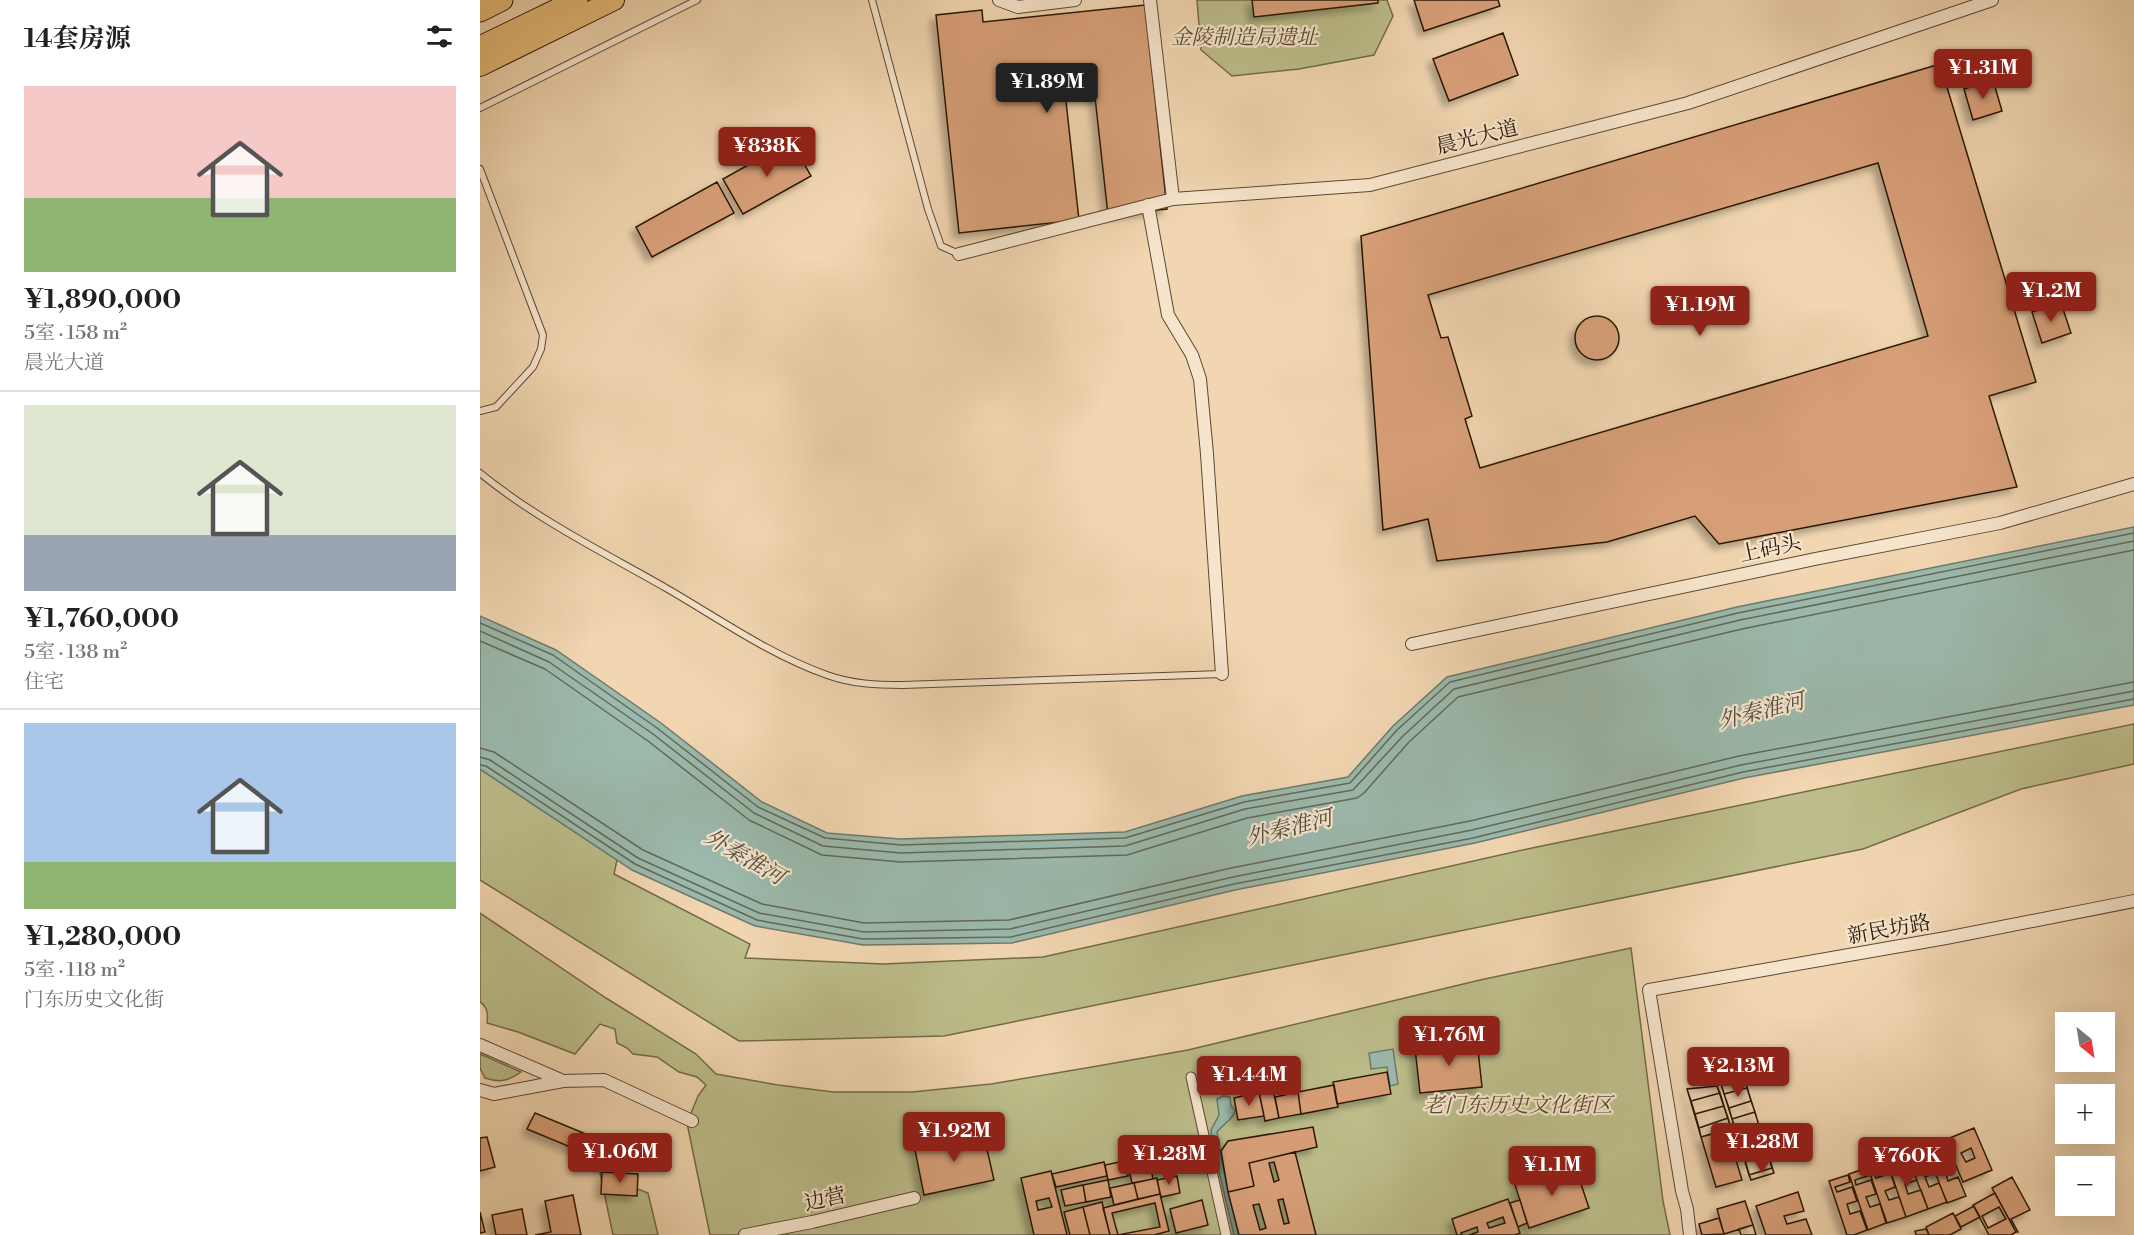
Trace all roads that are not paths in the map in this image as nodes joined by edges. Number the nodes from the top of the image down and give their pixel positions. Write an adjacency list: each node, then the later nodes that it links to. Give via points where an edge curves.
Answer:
1 (502, 0): 10 (highway)
2 (577, 0): 11 (highway)
3 (614, 0): 12 (main road)
4 (697, 0): 13 (lane)
5 (872, 0): 17 (lane, via 928,209 941,246)
6 (999, 0): 7 (street, via 1018,7)
7 (1075, 0)
8 (1150, 0): 15 (street)
9 (1992, 0): 15 (street, 晨光大道, via 1688,103 1370,185)
10 (480, 11)
11 (480, 47)
12 (480, 66)
13 (480, 108)
14 (480, 169): 18 (lane, via 543,335 533,367 496,407)
15 (1173, 199): 16 (street, 晨光大道)
16 (1148, 205): 17 (street, 晨光大道); 22 (street, via 1168,315 1192,355 1200,379)
17 (959, 254)
18 (480, 411)
19 (480, 472): 22 (lane, via 505,494 772,650 865,685)
20 (2134, 484): 21 (street, 上码头, via 2000,523)
21 (1412, 644)
22 (1222, 674)
23 (2134, 901): 32 (street, 新民坊路, via 1649,990)
24 (480, 1045): 26 (street)
25 (1191, 1077): 31 (street)
26 (563, 1080): 27 (street, via 494,1094); 28 (street, via 604,1080)
27 (480, 1090)
28 (692, 1121)
29 (914, 1198): 30 (street, 边营)
30 (745, 1235)
31 (1226, 1235)
32 (1690, 1235)

